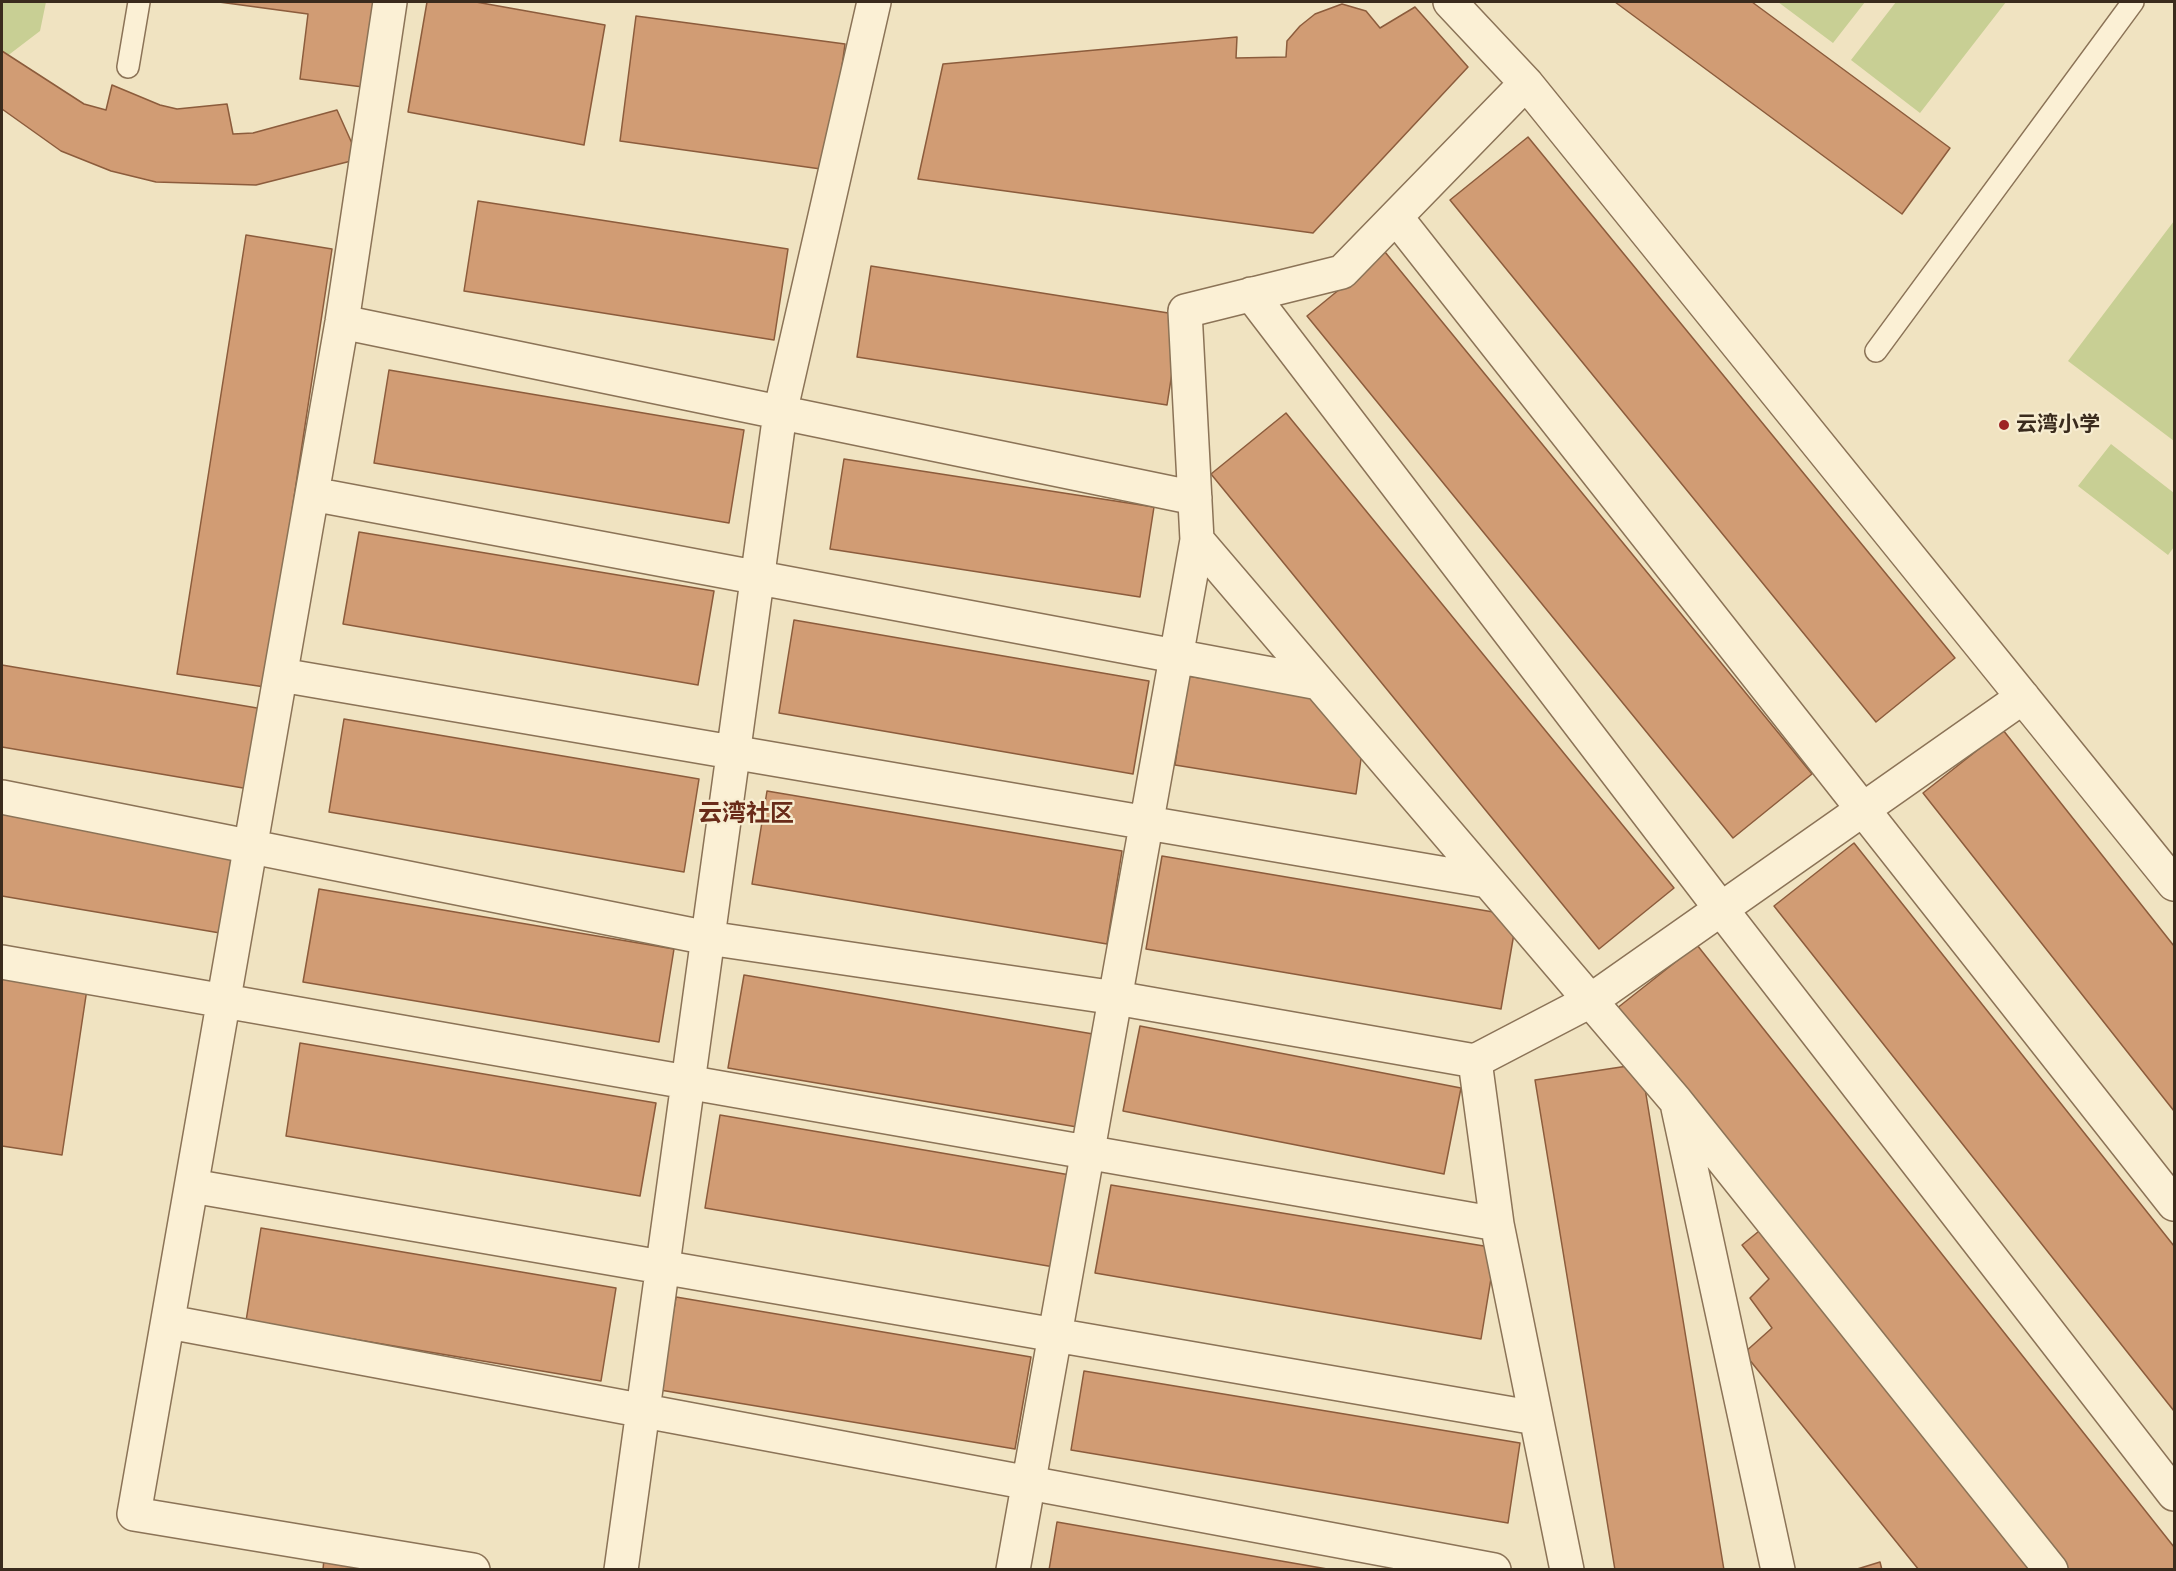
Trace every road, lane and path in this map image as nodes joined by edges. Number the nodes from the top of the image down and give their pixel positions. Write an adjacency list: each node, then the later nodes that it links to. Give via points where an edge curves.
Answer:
1 (139, 2): 6 (lane)
2 (390, 2): 10 (street)
3 (874, 2): 12 (street)
4 (1450, 2): 7 (street)
5 (2133, 2): 11 (lane)
6 (129, 67)
7 (1526, 84): 8 (street); 20 (street)
8 (1396, 218): 9 (street, via 1342,272); 23 (street)
9 (1251, 294): 14 (street, via 1185,310); 28 (street)
10 (342, 322): 12 (street); 13 (street)
11 (1876, 351)
12 (780, 413): 14 (street); 16 (street)
13 (312, 494): 16 (street); 18 (street)
14 (1195, 498): 15 (street)
15 (1197, 540): 17 (street); 19 (street)
16 (758, 578): 17 (street); 21 (street)
17 (1176, 657): 19 (street); 24 (street)
18 (281, 675): 21 (street); 25 (street)
19 (1319, 683): 26 (street)
20 (2023, 697): 23 (street); 27 (street)
21 (733, 752): 24 (street); 29 (street)
22 (2, 797): 25 (street)
23 (1863, 809): 28 (street); 39 (street)
24 (1147, 823): 26 (street); 31 (street)
25 (251, 846): 29 (street); 32 (street)
26 (1487, 881): 33 (street)
27 (2175, 884)
28 (1721, 909): 33 (street); 47 (street)
29 (708, 938): 31 (street); 35 (street)
30 (2, 962): 32 (street)
31 (1116, 998): 34 (street); 37 (street)
32 (224, 1001): 35 (street); 38 (street)
33 (1590, 1001): 34 (street); 36 (street)
34 (1475, 1060): 40 (street)
35 (688, 1083): 37 (street); 41 (street)
36 (1676, 1101): 53 (street); 54 (street)
37 (1088, 1152): 40 (street); 43 (street)
38 (192, 1186): 41 (street); 42 (street)
39 (2175, 1204)
40 (1497, 1224): 45 (street)
41 (663, 1268): 43 (street); 44 (street)
42 (169, 1322): 44 (street); 48 (street, via 134,1514)
43 (1055, 1335): 45 (street); 46 (street)
44 (642, 1411): 46 (street); 49 (street)
45 (1536, 1418): 52 (street)
46 (1028, 1482): 50 (street); 51 (street)
47 (2175, 1494)
48 (473, 1569)
49 (621, 1569)
50 (1013, 1569)
51 (1494, 1569)
52 (1567, 1569)
53 (1778, 1569)
54 (2051, 1569)

